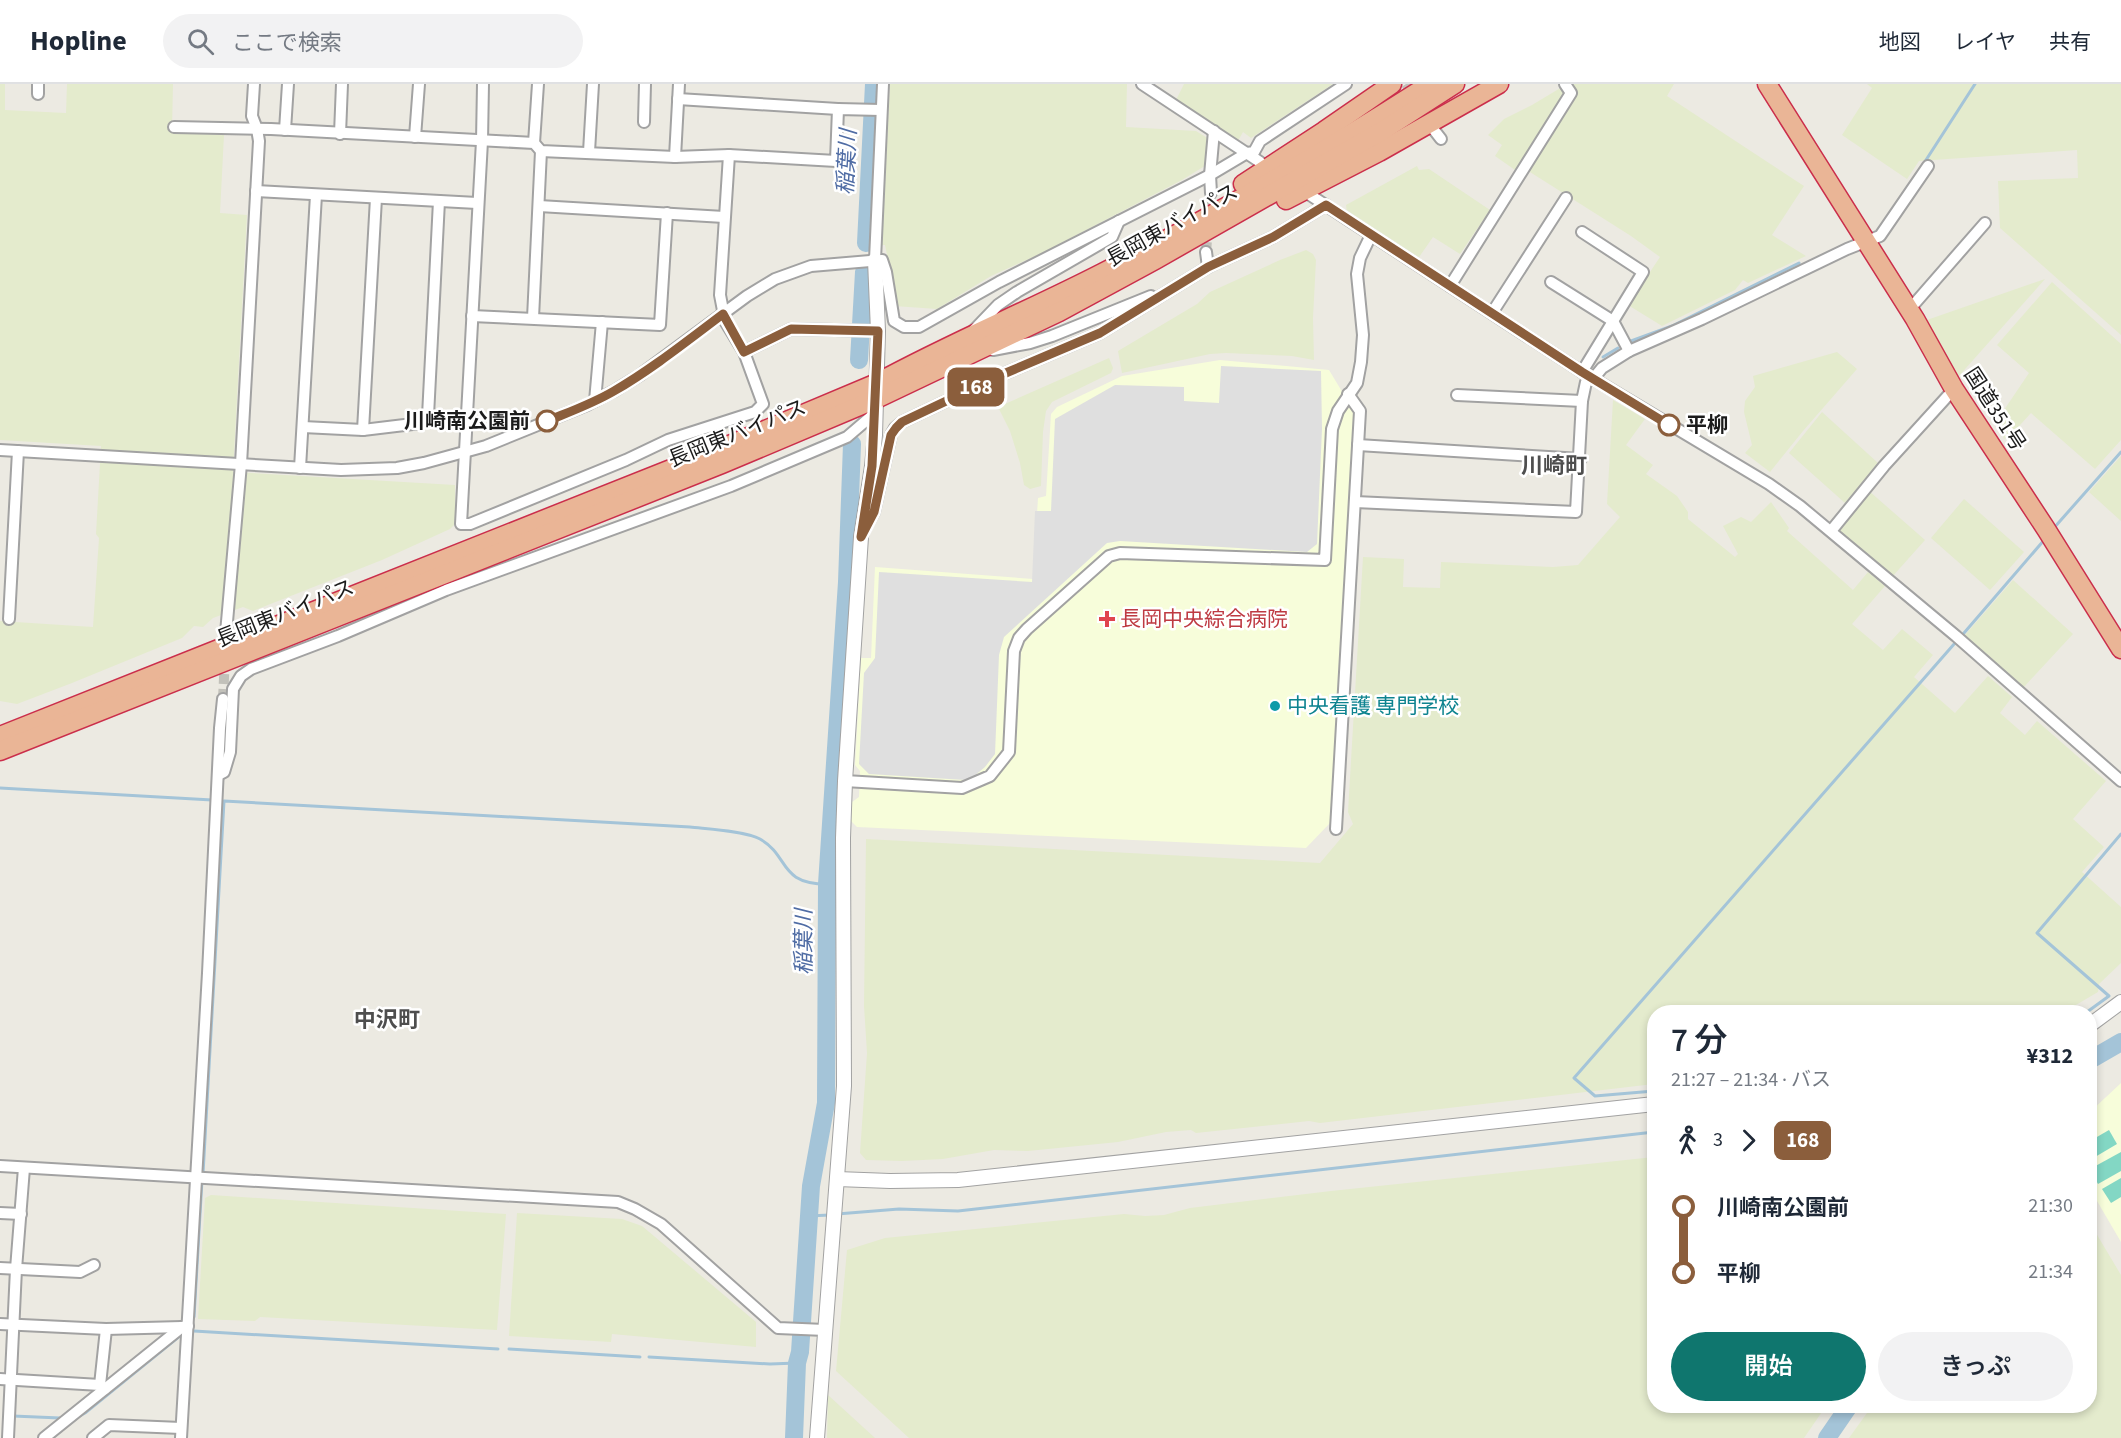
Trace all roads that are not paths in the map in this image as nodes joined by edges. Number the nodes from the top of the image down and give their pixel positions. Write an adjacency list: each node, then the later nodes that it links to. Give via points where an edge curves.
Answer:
1 (255, 84): 25 (street, via 252,116)
2 (288, 84): 26 (street)
3 (342, 84): 28 (street)
4 (419, 84): 29 (street)
5 (483, 84): 30 (street)
6 (538, 84): 31 (street)
7 (593, 84): 32 (street)
8 (645, 84): 23 (street)
9 (679, 84): 20 (street)
10 (883, 84): 22 (street)
11 (1142, 84): 27 (street)
12 (1346, 84): 33 (street, via 1260,141 1254,152)
13 (1392, 84): 60 (highway)
14 (1430, 84): 60 (highway, 長岡東バイパス, via 1284,174)
15 (1455, 84): 65 (highway, 長岡東バイパス, via 1286,187)
16 (1499, 84): 65 (highway, via 1369,158 1101,295)
17 (1565, 84): 63 (street, via 1571,93)
18 (1755, 84): 40 (highway, 国道351号)
19 (1773, 87): 40 (highway, 国道351号)
20 (678, 99): 21 (street); 35 (street)
21 (838, 109): 22 (street); 34 (street, via 836,161)
22 (881, 110): 58 (street)
23 (644, 122)
24 (174, 127): 25 (street)
25 (257, 129): 26 (street); 39 (street)
26 (285, 130): 28 (street)
27 (1214, 131): 33 (street); 38 (street)
28 (340, 134): 29 (street)
29 (415, 137): 30 (street)
30 (482, 141): 31 (street); 47 (street)
31 (538, 147): 32 (street); 49 (street)
32 (589, 152): 35 (street)
33 (1247, 153): 36 (street); 38 (street)
34 (729, 156): 35 (street); 51 (street)
35 (675, 157)
36 (1260, 162)
37 (1928, 166): 56 (street, via 1880,236)
38 (1210, 175): 41 (street); 52 (street)
39 (256, 191): 42 (street); 91 (street)
40 (1834, 191): 56 (highway, 国道351号)
41 (1211, 193)
42 (316, 195): 44 (street); 84 (street)
43 (1310, 195): 48 (street)
44 (376, 198): 46 (street); 85 (street)
45 (1566, 198): 66 (street)
46 (439, 201): 47 (street); 85 (street, via 428,416 421,423)
47 (477, 203): 68 (street)
48 (1326, 205): 55 (street); 59 (street, via 1273,237)
49 (539, 206): 50 (street); 69 (street)
50 (667, 213): 51 (street); 71 (street, via 660,325)
51 (724, 217): 67 (street, via 720,295)
52 (1119, 221): 58 (street, via 919,327 904,327 894,321 886,272 882,260); 73 (street, via 1112,237 1008,298 987,315)
53 (1985, 223): 64 (street)
54 (1582, 232): 70 (street, via 1643,272)
55 (1371, 235): 63 (street); 79 (street, via 1357,274 1363,335 1361,362)
56 (1866, 242): 64 (highway, 国道351号); 74 (street)
57 (1206, 252): 59 (street)
58 (875, 260): 67 (street, via 794,271 762,286); 72 (street)
59 (1208, 267): 62 (street)
60 (1105, 272): 73 (highway, 長岡東バイパス)
61 (1551, 282): 70 (street)
62 (1179, 285): 73 (street, via 1030,343); 95 (street, via 1100,333 902,422 891,435 874,512)
63 (1449, 286): 66 (street)
64 (1909, 310): 78 (highway, 国道351号)
65 (1059, 312): 73 (highway, 長岡東バイパス)
66 (1492, 313): 76 (street)
67 (723, 314): 75 (street); 82 (street, via 640,375)
68 (472, 316): 69 (street); 89 (street)
69 (533, 318): 71 (street)
70 (1613, 321): 74 (street); 76 (street)
71 (602, 322): 82 (street)
72 (873, 331): 75 (street, via 791,329); 81 (street)
73 (968, 347): 81 (highway, 長岡東バイパス)
74 (1629, 351): 77 (street, via 1602,368)
75 (744, 352): 89 (street, via 763,404 755,412 668,440 470,524 461,524)
76 (1582, 372): 77 (street)
77 (1593, 379): 83 (street, via 1586,382); 94 (street, via 1769,484)
78 (1954, 389): 94 (street); 99 (highway, 国道351号)
79 (1348, 394): 86 (street, via 1360,411); 107 (street, via 1332,429 1325,560 1120,553 1109,556 1019,638 1014,651 1009,752 990,776 962,788)
80 (1457, 395): 83 (street)
81 (876, 398): 95 (street, via 872,466); 97 (highway, 長岡東バイパス, via 696,459); 101 (highway, 長岡東バイパス, via 722,464); 106 (street, via 847,437 731,486 447,590 251,669 233,689 230,752 224,772)
82 (595, 401): 89 (street)
83 (1582, 402): 90 (street)
84 (303, 427): 85 (street); 92 (street)
85 (363, 430)
86 (1358, 445): 90 (street); 93 (street)
87 (0, 450): 88 (street)
88 (18, 451): 91 (street); 96 (street)
89 (464, 453): 92 (street, via 397,468)
90 (1581, 459): 93 (street, via 1576,512)
91 (240, 464): 92 (street); 98 (street)
92 (300, 468)
93 (1355, 502): 109 (street)
94 (1831, 531): 108 (street)
95 (861, 537): 107 (street)
96 (9, 619)
97 (276, 626): 102 (highway); 103 (highway, 長岡東バイパス)
98 (226, 633)
99 (2121, 648)
100 (223, 699): 106 (street)
101 (107, 708): 104 (highway, 長岡東バイパス); 105 (highway)
102 (0, 726)
103 (0, 736)
104 (0, 751)
105 (0, 758)
106 (218, 775): 115 (street)
107 (845, 781): 116 (street, via 844,1086)
108 (2121, 781)
109 (1336, 829)
110 (2121, 1002): 111 (street)
111 (2097, 1020)
112 (1647, 1105): 116 (street, via 958,1180)
113 (0, 1166): 114 (street)
114 (24, 1168): 115 (street); 118 (street)
115 (201, 1176): 124 (street); 126 (street, via 618,1202 661,1224 778,1328)
116 (837, 1179): 126 (street)
117 (0, 1213): 118 (street)
118 (21, 1214): 121 (street)
119 (94, 1265): 121 (street, via 80,1272)
120 (0, 1268): 121 (street)
121 (16, 1269): 123 (street)
122 (0, 1324): 123 (street)
123 (15, 1324): 125 (street); 127 (street)
124 (185, 1327): 125 (street); 128 (street); 129 (street)
125 (106, 1329): 128 (street)
126 (821, 1330): 133 (street)
127 (5, 1379): 128 (street); 130 (street)
128 (102, 1387): 131 (street)
129 (181, 1433): 132 (street, via 109,1425)
130 (8, 1438)
131 (44, 1438)
132 (93, 1438)
133 (817, 1438)

